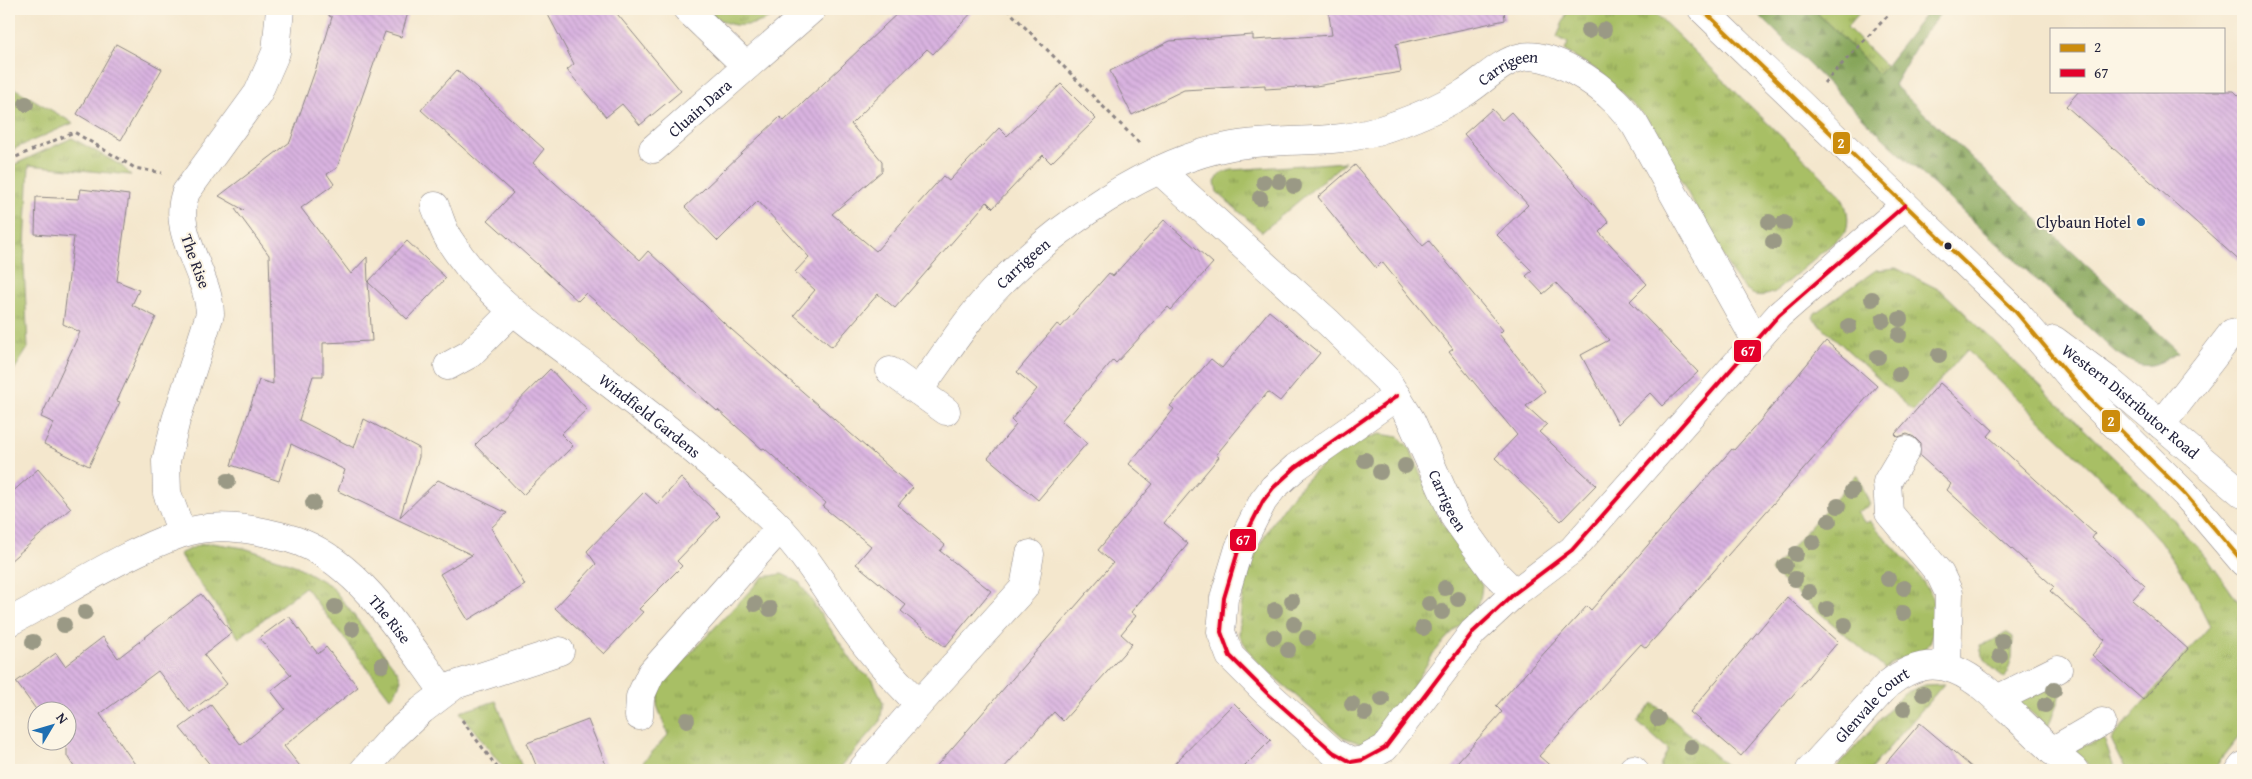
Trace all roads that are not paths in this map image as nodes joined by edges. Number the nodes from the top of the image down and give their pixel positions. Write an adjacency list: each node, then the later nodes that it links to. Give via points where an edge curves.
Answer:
1 (280, 9): 23 (street, The Rise, via 276,52 258,93 194,180 181,204 182,216 210,300 210,314 166,461 167,493)
2 (686, 9): 5 (street, Cluain Dara)
3 (812, 9): 5 (street, Cluain Dara)
4 (1702, 9): 8 (street, Western Distributor Road)
5 (746, 66): 6 (street, Cluain Dara)
6 (653, 149)
7 (1159, 170): 13 (street, Carrigeen, via 1193,156 1234,145 1352,137 1378,130 1461,94 1520,57 1537,55 1599,87 1618,103 1635,125); 16 (street, Carrigeen, via 1112,194 1084,214 998,286); 17 (street, Carrigeen, via 1372,363)
8 (1906, 205): 10 (street, Western Distributor Road); 13 (street, via 1801,295)
9 (435, 206): 11 (street, Windfield Gardens, via 449,240 466,263)
10 (2015, 310): 19 (street, Western Distributor Road, via 2108,380); 25 (street, Western Distributor Road, via 2090,400 2185,494)
11 (513, 311): 14 (street, via 470,354); 22 (street, Windfield Gardens, via 728,478)
12 (2232, 334): 19 (street)
13 (1756, 341): 26 (street, via 1572,550)
14 (448, 366)
15 (890, 371): 16 (street)
16 (918, 390): 18 (street)
17 (1397, 396): 26 (street, Carrigeen, via 1455,518 1494,572); 26 (street, via 1296,467 1263,502 1239,548 1224,598 1221,632 1230,656 1333,752 1351,762 1363,760 1385,748 1473,632)
18 (946, 412)
19 (2161, 425): 21 (street, Western Distributor Road)
20 (1906, 450): 29 (street, via 1887,482 1890,513 1940,574 1949,593)
21 (2243, 494)
22 (780, 528): 33 (street, Windfield Gardens, via 816,572 884,669); 34 (street, via 651,673 640,696)
23 (182, 533): 27 (street, The Rise, via 156,543); 31 (street, The Rise, via 204,528 246,529 303,543 349,574 375,601)
24 (1030, 554): 33 (street, via 1024,588)
25 (2243, 562)
26 (1515, 593)
27 (9, 622)
28 (560, 651): 31 (street, via 477,676)
29 (1947, 666): 32 (street, Glenvale Court, via 1981,684); 40 (street, Glenvale Court, via 1928,666 1901,674 1888,684)
30 (2058, 669): 32 (street)
31 (444, 692): 38 (street, via 394,736)
32 (1997, 699): 36 (street, Glenvale Court)
33 (919, 704): 39 (street)
34 (639, 716)
35 (2102, 722): 36 (street)
36 (2052, 751): 41 (street, Glenvale Court)
37 (2243, 766): 42 (street)
38 (364, 770)
39 (862, 770)
40 (1810, 770)
41 (2074, 770)
42 (2240, 770)

